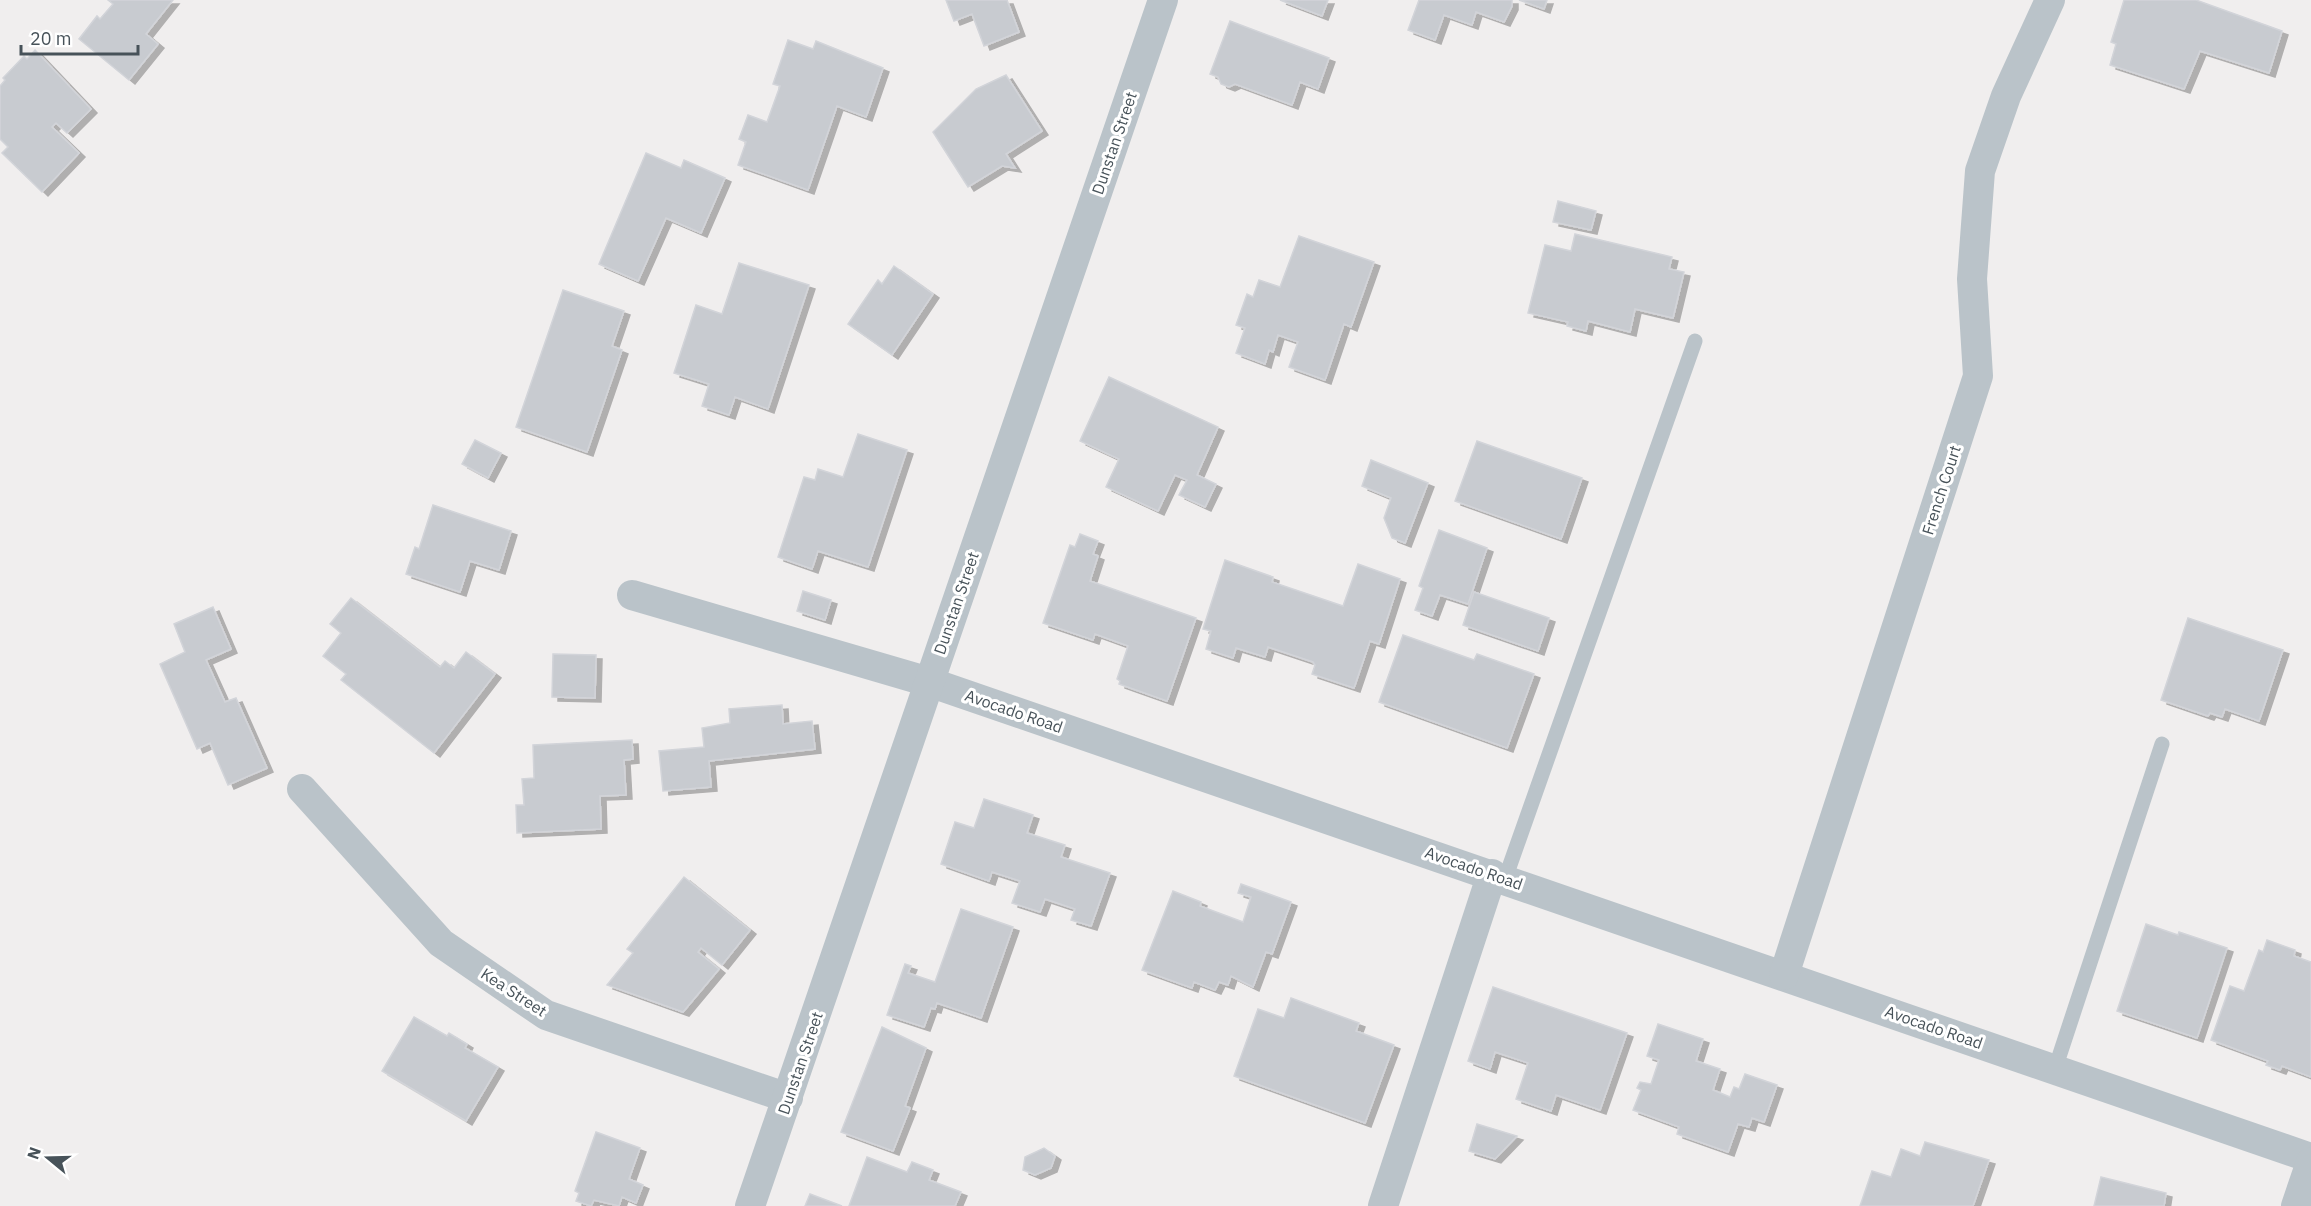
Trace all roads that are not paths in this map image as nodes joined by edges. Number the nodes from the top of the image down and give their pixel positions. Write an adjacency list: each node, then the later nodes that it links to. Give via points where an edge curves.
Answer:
1 (1164, 0): 5 (street, Dunstan Street)
2 (2050, 0): 9 (street, French Court, via 2006,96 1980,171 1972,279 1978,376)
3 (1695, 341): 8 (lane)
4 (632, 595): 5 (street, Avocado Road)
5 (929, 682): 8 (street, Avocado Road); 11 (street, Dunstan Street)
6 (2162, 744): 10 (lane)
7 (302, 789): 11 (street, Kea Street, via 441,943 546,1015)
8 (1499, 877): 9 (street, Avocado Road); 14 (street)
9 (1784, 975): 10 (street, Avocado Road)
10 (2055, 1069): 12 (street, Avocado Road)
11 (788, 1098): 13 (street, Dunstan Street)
12 (2311, 1160): 15 (street)
13 (750, 1206)
14 (1383, 1206)
15 (2296, 1206)

